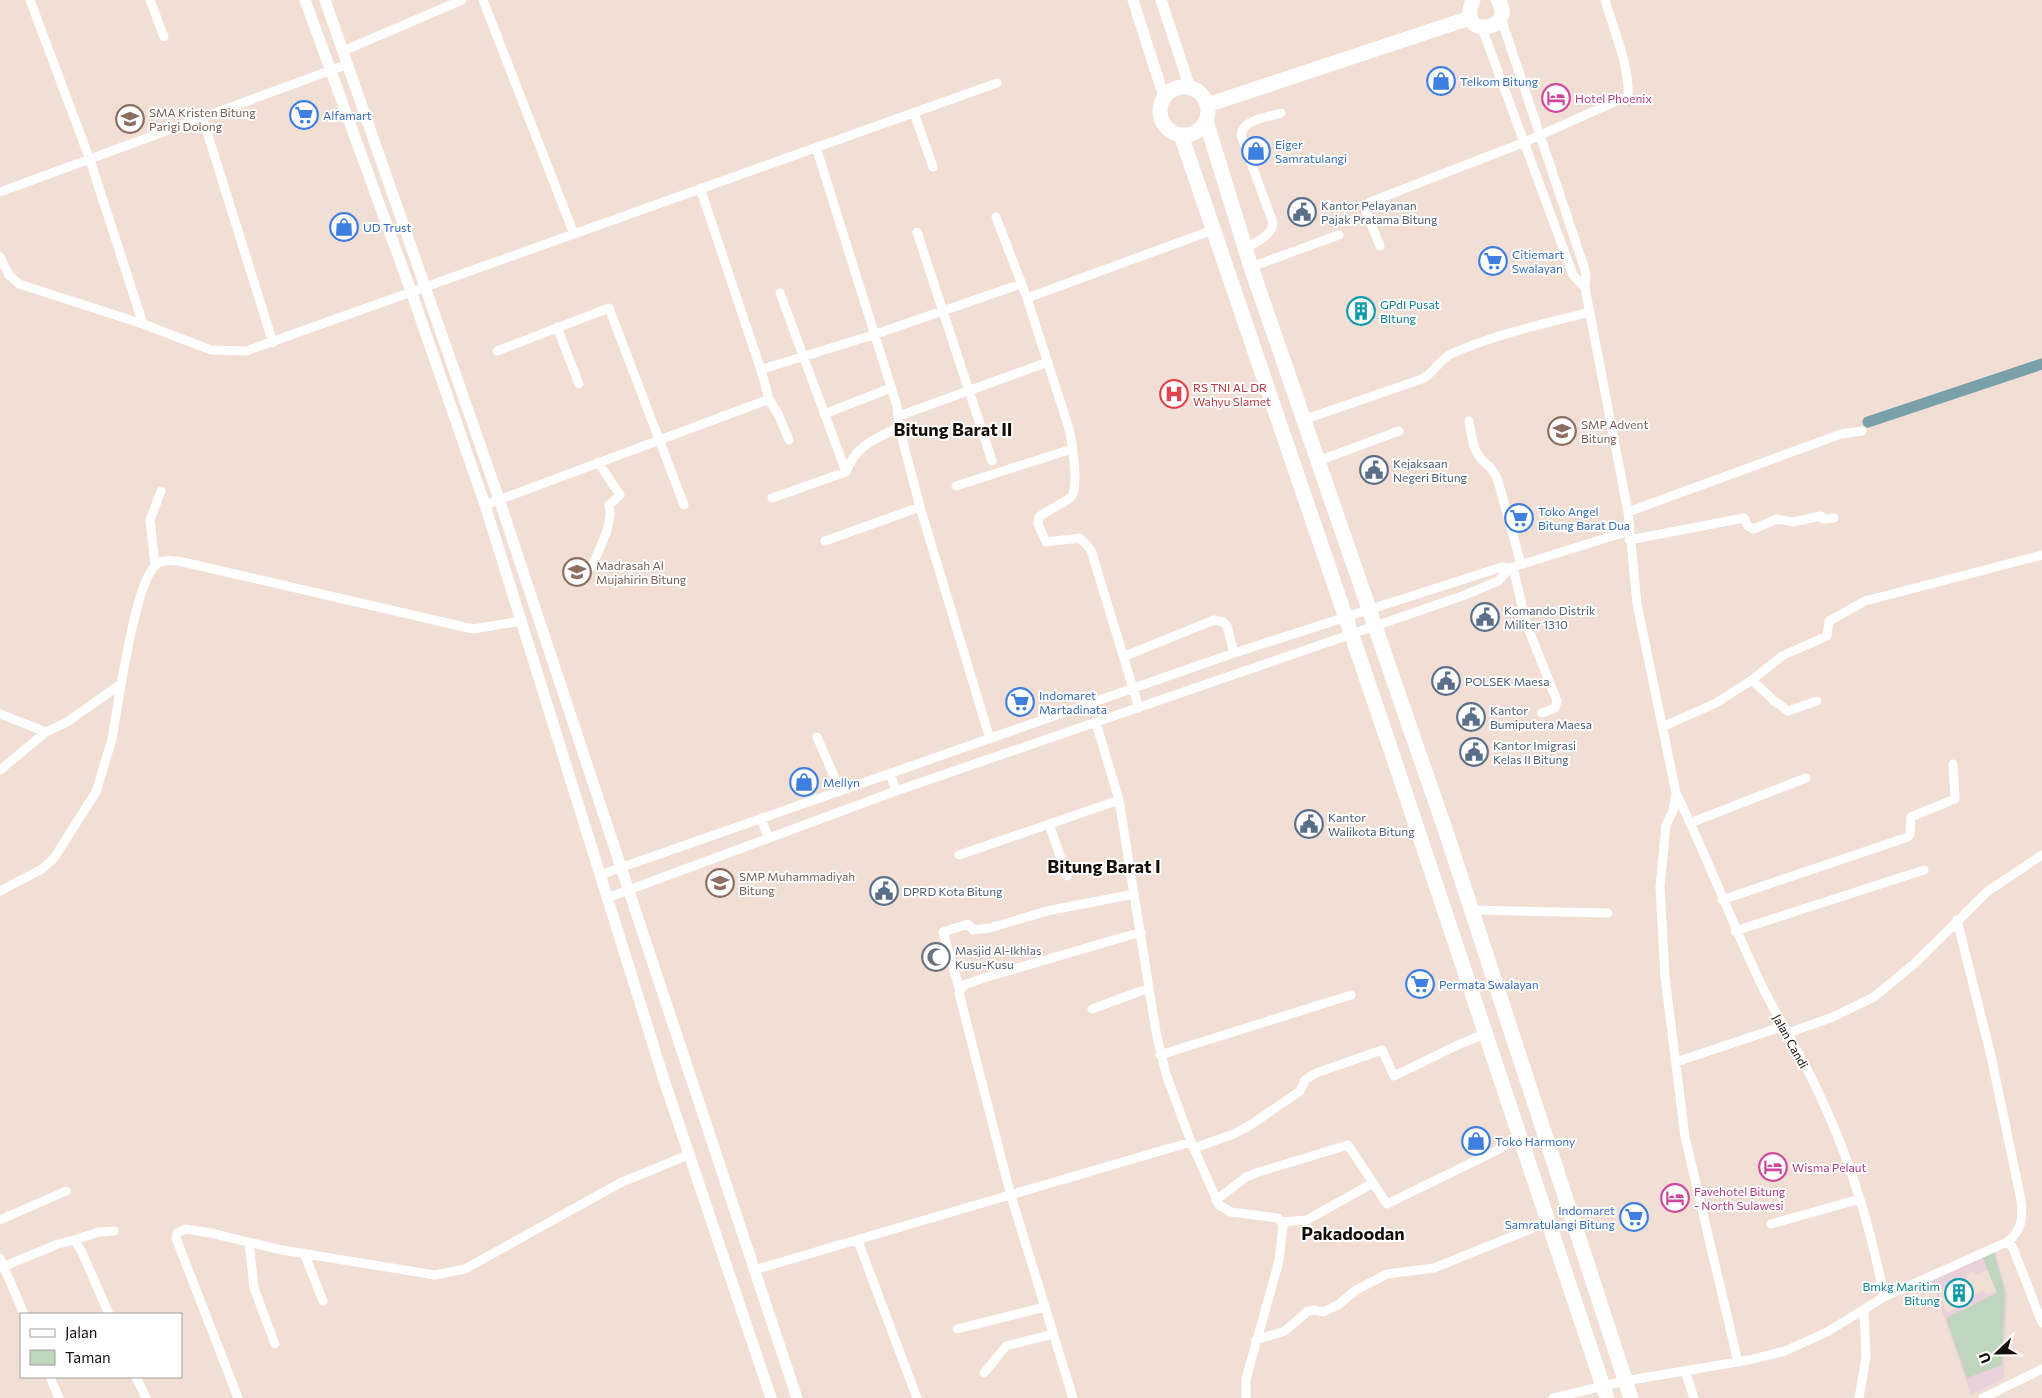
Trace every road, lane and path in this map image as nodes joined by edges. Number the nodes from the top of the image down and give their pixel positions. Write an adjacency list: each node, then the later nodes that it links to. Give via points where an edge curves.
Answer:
1 (30, 0): 30 (street)
2 (150, 0): 14 (street)
3 (305, 0): 17 (street)
4 (325, 0): 15 (street)
5 (462, 0): 15 (street)
6 (483, 0): 37 (street)
7 (1133, 0): 20 (street)
8 (1161, 0): 19 (street)
9 (1498, 0): 12 (highway, via 1502,7)
10 (1605, 0): 27 (street, via 1628,96)
11 (1472, 1): 13 (highway, via 1468,8)
12 (1500, 18): 13 (highway, via 1491,27); 27 (street)
13 (1476, 23): 21 (highway); 28 (street)
14 (164, 37)
15 (343, 51): 16 (street)
16 (348, 64): 17 (street); 44 (street)
17 (331, 71): 24 (street); 46 (street)
18 (997, 83): 23 (street)
19 (1190, 88): 20 (highway, via 1178,87); 21 (highway, via 1198,91)
20 (1164, 97): 26 (highway, via 1160,108 1162,120 1170,131)
21 (1207, 105): 25 (highway)
22 (1281, 112): 40 (street, via 1246,124 1242,129 1241,135 1273,223 1269,234)
23 (914, 113): 29 (street); 31 (street)
24 (203, 119): 30 (street); 54 (street)
25 (1206, 121): 26 (highway, via 1196,131); 40 (highway)
26 (1181, 135): 35 (highway)
27 (1540, 136): 28 (street); 45 (street, via 1586,273)
28 (1525, 142): 39 (street, via 1370,202 1365,209); 45 (street, via 1572,275)
29 (816, 148): 32 (street); 53 (street)
30 (90, 160): 33 (street); 51 (street)
31 (933, 167)
32 (700, 188): 37 (street); 63 (street, via 762,370)
33 (0, 192)
34 (996, 217): 43 (street)
35 (1213, 230): 48 (street); 64 (highway)
36 (917, 232): 49 (street)
37 (574, 234): 44 (street)
38 (1339, 235): 42 (street)
39 (1380, 246)
40 (1246, 248): 42 (highway)
41 (0, 257): 51 (street, via 8,275 19,284)
42 (1251, 267): 62 (highway)
43 (1021, 284): 48 (street); 49 (street)
44 (426, 286): 46 (street); 82 (street)
45 (1585, 288): 50 (street)
46 (411, 291): 54 (street); 83 (street)
47 (780, 293): 56 (street)
48 (1027, 298): 57 (street)
49 (943, 311): 53 (street); 61 (street)
50 (1590, 312): 67 (street, via 1514,332 1452,354 1438,362 1422,379); 86 (street)
51 (143, 324): 54 (street, via 223,352 246,351)
52 (557, 327): 55 (street); 59 (street); 72 (street, via 609,308)
53 (873, 335): 56 (street); 60 (street)
54 (273, 343)
55 (497, 351)
56 (803, 356): 58 (street); 65 (street)
57 (1048, 362): 61 (street); 74 (street, via 1070,432)
58 (766, 368)
59 (579, 384)
60 (891, 388): 65 (street); 66 (street)
61 (969, 392): 66 (street); 75 (street)
62 (1294, 394): 64 (highway); 67 (highway)
63 (768, 398): 72 (street); 73 (street)
64 (1271, 403): 97 (highway)
65 (824, 414): 78 (street)
66 (899, 416): 69 (street)
67 (1303, 420): 76 (highway)
68 (1469, 421): 93 (street, via 1479,457 1490,464 1498,481)
69 (899, 427): 78 (street, via 863,445 851,457); 85 (street)
70 (1399, 431): 76 (street)
71 (1862, 431): 86 (street, via 1841,434)
72 (658, 440): 77 (street); 84 (street)
73 (789, 440)
74 (1072, 450): 79 (street); 102 (street, via 1075,490 1069,498 1039,517 1038,524 1046,542 1080,538 1091,550)
75 (992, 461)
76 (1318, 461): 96 (highway)
77 (598, 462): 82 (street); 92 (street, via 620,495 609,506 611,512 606,531)
78 (846, 472): 81 (street)
79 (956, 486)
80 (161, 490): 91 (street, via 150,520)
81 (772, 498)
82 (500, 499): 83 (street); 129 (street)
83 (485, 505): 98 (street)
84 (684, 505)
85 (920, 507): 89 (street); 114 (street)
86 (1628, 512): 88 (street)
87 (1834, 518): 88 (street, via 1823,519 1821,516 1793,522 1776,519 1753,529 1744,518)
88 (1629, 536): 93 (street); 111 (street, via 1638,604)
89 (825, 541)
90 (2042, 555): 103 (street, via 1865,601 1846,609 1829,620 1827,636 1782,656)
91 (155, 565): 98 (street, via 170,560 187,563 473,629); 104 (street, via 140,598)
92 (592, 566)
93 (1514, 566): 94 (street); 95 (street, via 1498,581); 108 (street, via 1526,623 1557,701 1555,708)
94 (1432, 590): 95 (street); 96 (street)
95 (1437, 605): 99 (street)
96 (1370, 608): 97 (street); 99 (highway)
97 (1346, 616): 100 (highway); 101 (street)
98 (521, 621): 131 (street)
99 (1377, 626): 100 (street); 138 (highway)
100 (1352, 634): 107 (street); 148 (highway)
101 (1234, 653): 102 (street, via 1227,626 1214,620); 105 (street)
102 (1125, 656): 105 (street)
103 (1752, 680): 106 (street, via 1788,711); 111 (street, via 1716,702)
104 (121, 684): 112 (street, via 67,722); 133 (street, via 112,739 96,792 54,858 42,869)
105 (1134, 689): 107 (street); 114 (street)
106 (1817, 701)
107 (1140, 708): 110 (street)
108 (1542, 713)
109 (0, 714): 112 (street)
110 (1096, 724): 120 (street); 122 (street)
111 (1662, 727): 121 (street)
112 (46, 732): 116 (street)
113 (817, 737): 119 (street)
114 (990, 739): 117 (street)
115 (1953, 764): 137 (street, via 1955,799 1911,817 1908,837)
116 (0, 770)
117 (890, 773): 119 (street); 120 (street)
118 (1806, 778): 124 (street)
119 (840, 790): 123 (street)
120 (896, 791): 126 (street)
121 (1676, 793): 124 (street, Jalan Candi); 150 (street, via 1673,811 1666,825 1660,895 1665,977)
122 (1119, 800): 125 (street); 135 (street)
123 (761, 818): 126 (street); 129 (street)
124 (1690, 823): 137 (street, Jalan Candi)
125 (1048, 824): 127 (street); 132 (street)
126 (768, 837): 134 (street)
127 (959, 855)
128 (2042, 855): 140 (street, via 1988,891)
129 (621, 867): 131 (street); 134 (street)
130 (1924, 870): 141 (street)
131 (600, 875): 136 (street)
132 (1067, 876)
133 (0, 891)
134 (629, 891): 136 (street); 171 (street)
135 (1134, 894): 142 (street); 144 (street, via 1047,911 990,928 972,930 968,924 942,932)
136 (607, 898): 153 (street)
137 (1722, 900): 141 (street, Jalan Candi)
138 (1472, 910): 139 (street); 189 (highway)
139 (1608, 914)
140 (1958, 920): 147 (street, via 1914,964 1874,997 1832,1017); 167 (street, via 1992,1056 2021,1200 2021,1225 2016,1236)
141 (1736, 931): 147 (street, Jalan Candi)
142 (1141, 932): 143 (street); 144 (street, via 987,977 964,986)
143 (1149, 988): 146 (street); 149 (street)
144 (960, 991): 156 (street, via 959,999)
145 (1351, 996): 149 (street)
146 (1092, 1010)
147 (1786, 1030): 150 (street); 157 (street, Jalan Candi, via 1832,1121)
148 (1485, 1034): 151 (highway); 152 (street, via 1394,1076 1382,1050 1316,1073 1305,1080 1300,1091 1252,1124 1234,1134)
149 (1160, 1055): 152 (street)
150 (1676, 1062): 183 (street, via 1685,1137)
151 (1520, 1139): 154 (street, via 1387,1204); 161 (highway)
152 (1192, 1145): 156 (street); 158 (street)
153 (688, 1154): 168 (street, via 620,1183 465,1270 435,1275); 194 (street)
154 (1374, 1183): 158 (street, via 1348,1145 1259,1172); 160 (street, via 1307,1220)
155 (66, 1191): 159 (street)
156 (1011, 1196): 165 (street); 174 (street)
157 (1860, 1199): 162 (street); 172 (street, Jalan Candi)
158 (1216, 1200): 160 (street, via 1231,1212 1276,1217)
159 (0, 1220)
160 (1282, 1222): 181 (street, via 1279,1261)
161 (1548, 1222): 181 (street, via 1434,1268 1387,1274 1360,1288 1338,1306 1323,1312 1310,1310 1285,1331); 190 (highway)
162 (1771, 1224)
163 (114, 1231): 164 (street)
164 (74, 1240): 170 (street); 177 (street)
165 (858, 1241): 171 (street); 196 (street)
166 (249, 1242): 168 (street); 182 (street, via 254,1288); 193 (street, via 186,1229 176,1238)
167 (2007, 1242): 172 (street); 178 (street, via 2014,1248)
168 (304, 1253): 173 (street)
169 (0, 1258): 170 (street)
170 (2, 1267): 176 (street)
171 (754, 1270): 195 (street)
172 (1884, 1297): 175 (street)
173 (323, 1302)
174 (1045, 1307): 179 (street); 180 (street)
175 (1864, 1311): 183 (street, via 1785,1351); 202 (street, via 1866,1357)
176 (24, 1313)
177 (109, 1313)
178 (2042, 1323)
179 (957, 1329)
180 (1053, 1334): 186 (street, via 1006,1346); 197 (street)
181 (1256, 1340): 198 (street, via 1246,1379)
182 (275, 1344)
183 (1738, 1362): 185 (street)
184 (2042, 1369): 203 (street)
185 (1685, 1371): 189 (street); 201 (street)
186 (984, 1373)
187 (50, 1378): 191 (street)
188 (136, 1378): 192 (street)
189 (1625, 1381): 190 (street); 200 (highway)
190 (1605, 1392): 199 (street)
191 (59, 1398)
192 (146, 1398)
193 (238, 1398)
194 (770, 1398)
195 (797, 1398)
196 (917, 1398)
197 (1072, 1398)
198 (1246, 1398)
199 (1553, 1398)
200 (1631, 1398)
201 (1694, 1398)
202 (1859, 1398)
203 (1983, 1398)

